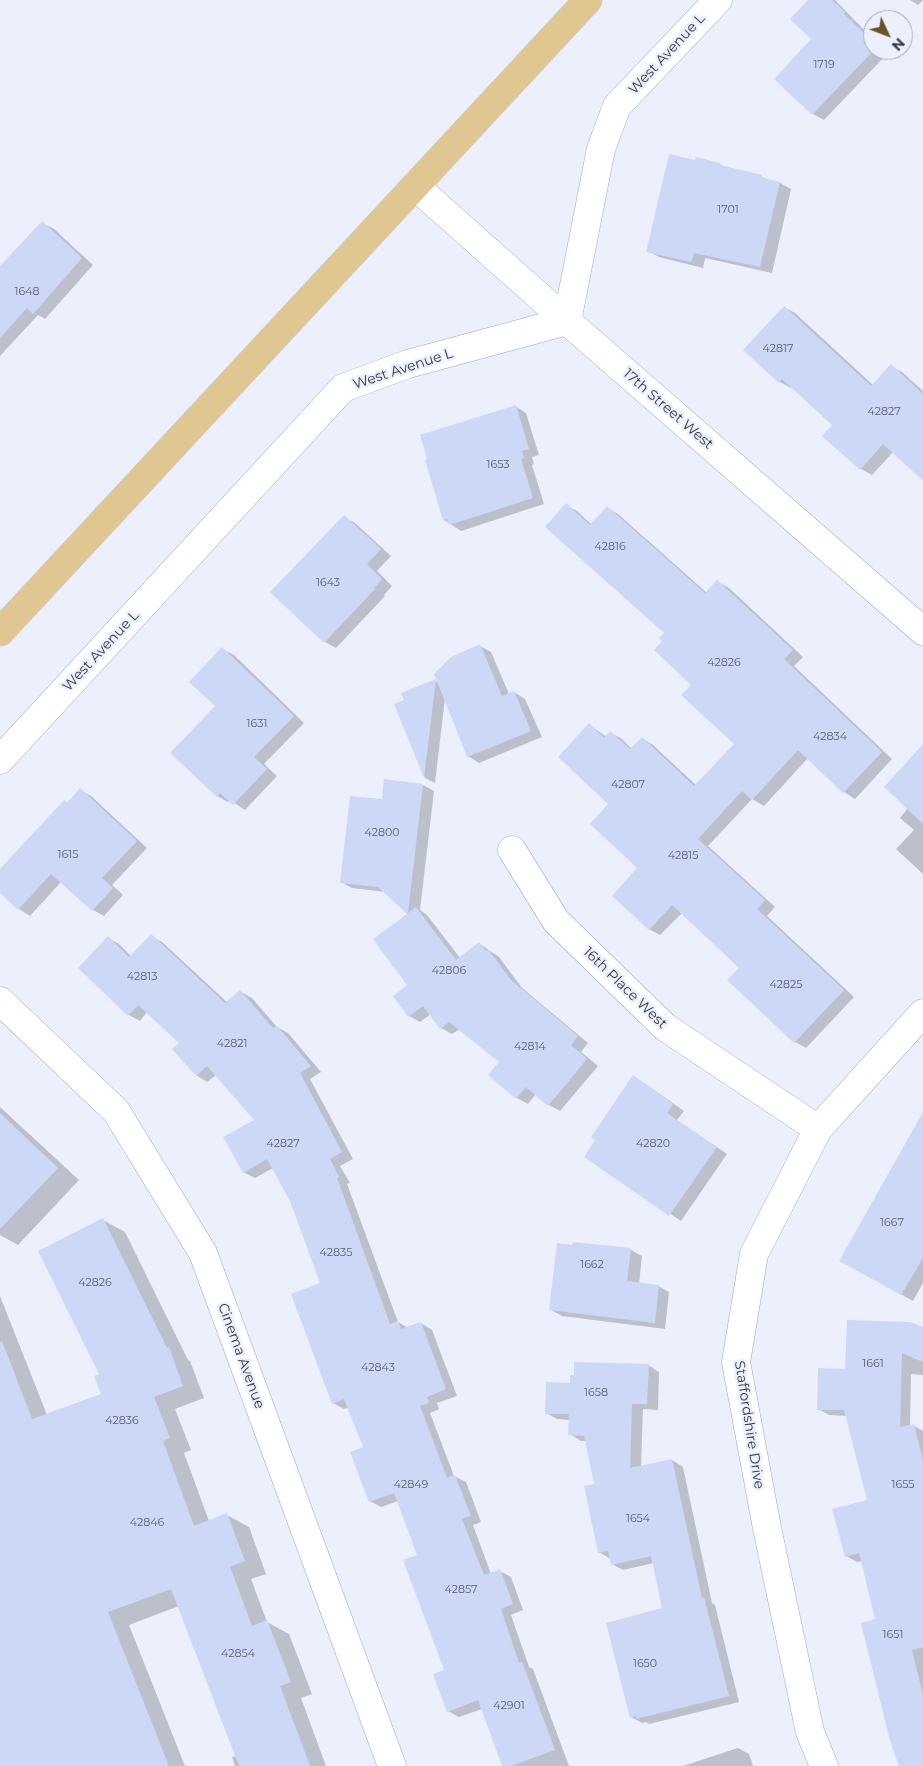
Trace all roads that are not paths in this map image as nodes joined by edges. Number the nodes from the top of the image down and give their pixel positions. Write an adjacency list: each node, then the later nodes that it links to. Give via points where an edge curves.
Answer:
1 (588, 0): 3 (main road)
2 (718, 0): 4 (street, West Avenue L, via 618,106 601,149)
3 (415, 186): 4 (street, 17th Street West); 6 (main road)
4 (567, 321): 5 (street, 17th Street West); 7 (street, West Avenue L, via 408,364 343,388)
5 (923, 631)
6 (0, 632)
7 (0, 760)
8 (512, 850): 11 (street, 16th Place West, via 556,921 665,1027)
9 (0, 1001): 12 (street, Cinema Avenue, via 116,1111 203,1253)
10 (923, 1013): 11 (street, Staffordshire Drive)
11 (818, 1129): 13 (street, Staffordshire Drive, via 754,1254 736,1362 810,1732)
12 (392, 1766)
13 (824, 1766)

